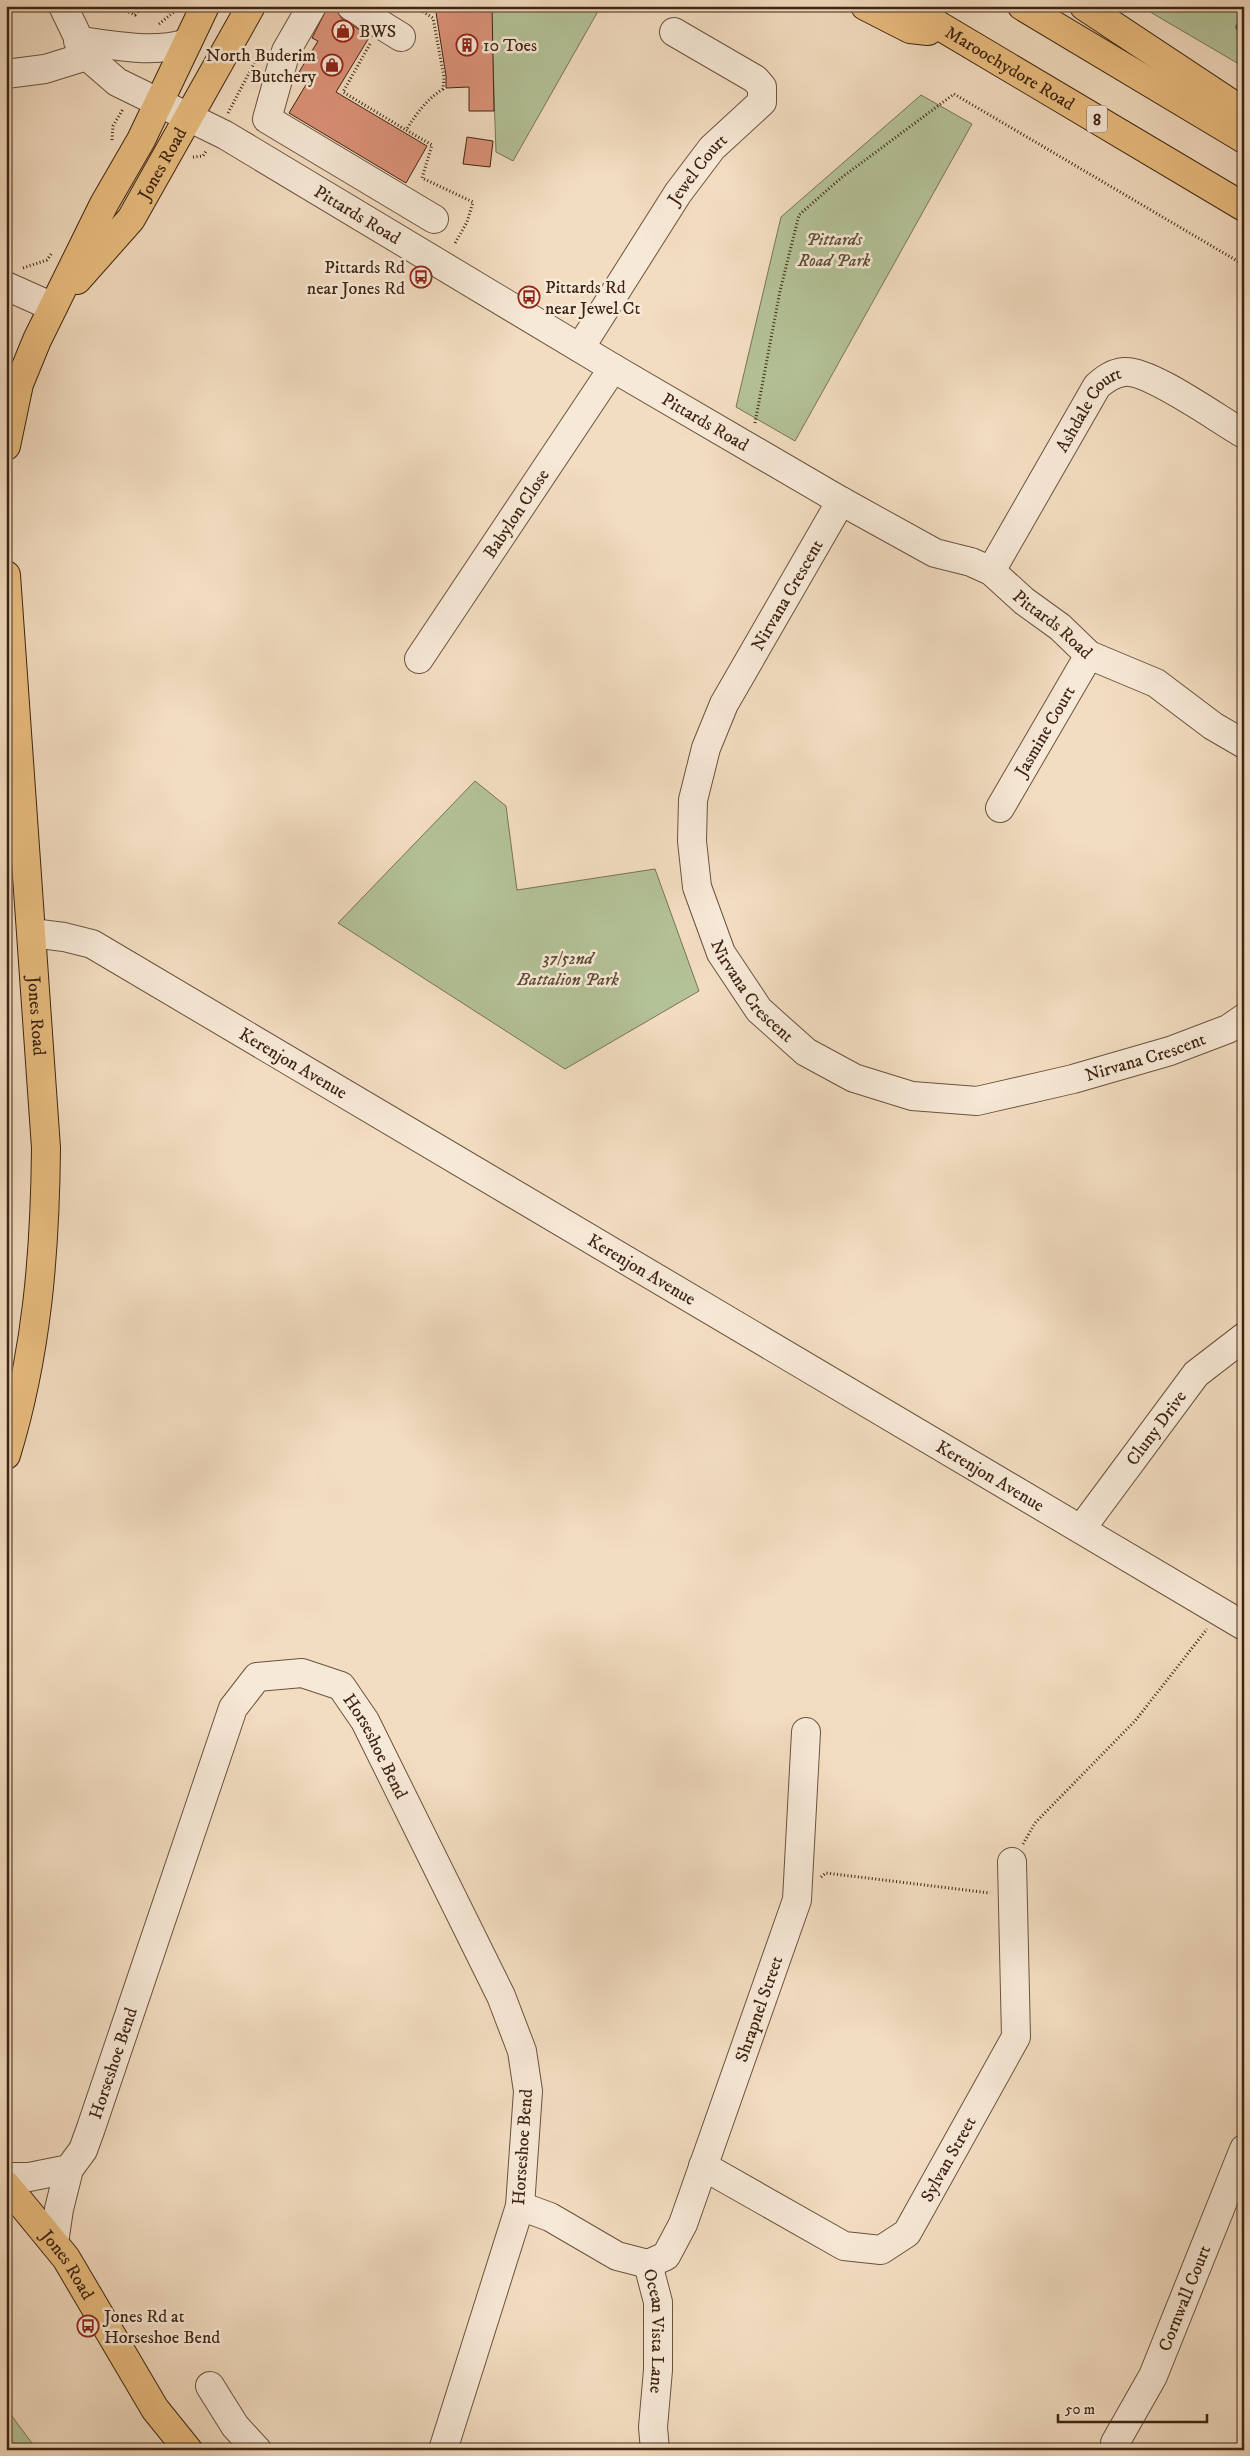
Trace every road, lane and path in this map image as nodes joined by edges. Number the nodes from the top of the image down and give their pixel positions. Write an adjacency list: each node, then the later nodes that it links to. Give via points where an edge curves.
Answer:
1 (62, 6): 18 (street)
2 (116, 6): 3 (path, via 135,15)
3 (142, 6)
4 (179, 6): 19 (path, via 153,30)
5 (205, 6): 17 (main road, Jones Road)
6 (251, 6): 23 (main road, Jones Road)
7 (312, 6): 28 (street, via 286,51 267,119)
8 (351, 6): 14 (street)
9 (414, 6): 24 (path, via 433,18 444,77 443,89 420,109)
10 (865, 6): 16 (main road, via 910,29)
11 (906, 6): 16 (main road, Maroochydore Road / 8)
12 (1022, 6): 25 (main road)
13 (1084, 6): 22 (main road)
14 (391, 31): 24 (path, via 343,92)
15 (674, 32): 34 (street, Jewel Court, via 755,79 762,87 762,102 712,148 678,193)
16 (950, 32): 27 (main road, Maroochydore Road / 8)
17 (187, 43): 19 (street); 21 (main road, Jones Road)
18 (82, 48): 19 (street); 20 (street, via 57,67); 21 (street, Pittards Road, via 106,75)
19 (151, 49)
20 (6, 74)
21 (147, 97): 23 (street, Pittards Road); 26 (path, via 113,126); 33 (main road, Jones Road, via 141,140 104,204)
22 (1244, 112)
23 (190, 117): 33 (main road, Jones Road, via 131,219); 34 (street, Pittards Road)
24 (406, 130): 29 (path, via 432,145 422,178 473,202 467,222)
25 (1244, 138)
26 (112, 147)
27 (1244, 207)
28 (434, 218)
29 (454, 245)
30 (53, 251): 32 (path, via 46,260 14,271)
31 (1244, 265): 36 (path, via 954,94 841,178 800,215 780,291)
32 (7, 286): 33 (street)
33 (52, 308): 38 (main road, Jones Road, via 19,384)
34 (580, 348): 35 (street, Pittards Road)
35 (613, 368): 39 (street, Pittards Road); 43 (street, Babylon Close)
36 (755, 423)
37 (1244, 434): 40 (street, Ashdale Court, via 1145,375 1125,372 1107,377 1097,386)
38 (6, 446)
39 (841, 501): 40 (street, Pittards Road, via 935,553); 47 (street, Nirvana Crescent, via 724,704 706,748 693,800 692,841 697,888 721,952 759,1010 806,1052 854,1078 912,1096 977,1101 1074,1079 1170,1051 1228,1029)
40 (991, 571): 42 (street, Pittards Road)
41 (6, 575): 46 (main road, Jones Road)
42 (1089, 655): 44 (street, Pittards Road, via 1156,683); 45 (street, Jasmine Court)
43 (419, 660)
44 (1244, 744)
45 (1000, 808)
46 (32, 933): 49 (main road, Jones Road, via 46,1148 45,1231 34,1338); 50 (street, Kerenjon Avenue, via 92,944)
47 (1244, 1018)
48 (1244, 1337): 50 (street, Cluny Drive, via 1196,1374)
49 (6, 1454)
50 (1080, 1529): 51 (street, Kerenjon Avenue)
51 (1220, 1612): 52 (street, Kerenjon Avenue); 54 (path, via 1134,1721 1035,1823)
52 (1244, 1626)
53 (806, 1732): 56 (street, Shrapnel Street)
54 (1012, 1862): 55 (street, Sylvan Street)
55 (1013, 1896): 56 (path, via 826,1873); 58 (street, Sylvan Street, via 1016,2037 907,2233 881,2250 844,2246)
56 (797, 1900): 58 (street, Shrapnel Street)
57 (1244, 2148): 66 (street, Cornwall Court, via 1153,2376)
58 (703, 2166): 64 (street, Shrapnel Street, via 682,2224 666,2256)
59 (69, 2169): 60 (street); 62 (street, Horseshoe Bend, via 83,2150 91,2128 233,1708 257,1677 302,1673 341,1686 365,1720 501,1996 522,2051 528,2091); 63 (street, via 58,2209)
60 (6, 2178)
61 (6, 2185): 63 (main road, Jones Road)
62 (520, 2206): 64 (street, Ocean Vista Lane, via 550,2217 617,2256); 69 (street, Horseshoe Bend)
63 (54, 2243): 67 (main road, Jones Road, via 155,2409)
64 (648, 2264): 70 (street, Ocean Vista Lane, via 658,2302)
65 (210, 2386): 68 (street, via 235,2426)
66 (1115, 2443)
67 (188, 2450)
68 (256, 2450)
69 (443, 2450)
70 (655, 2450)

